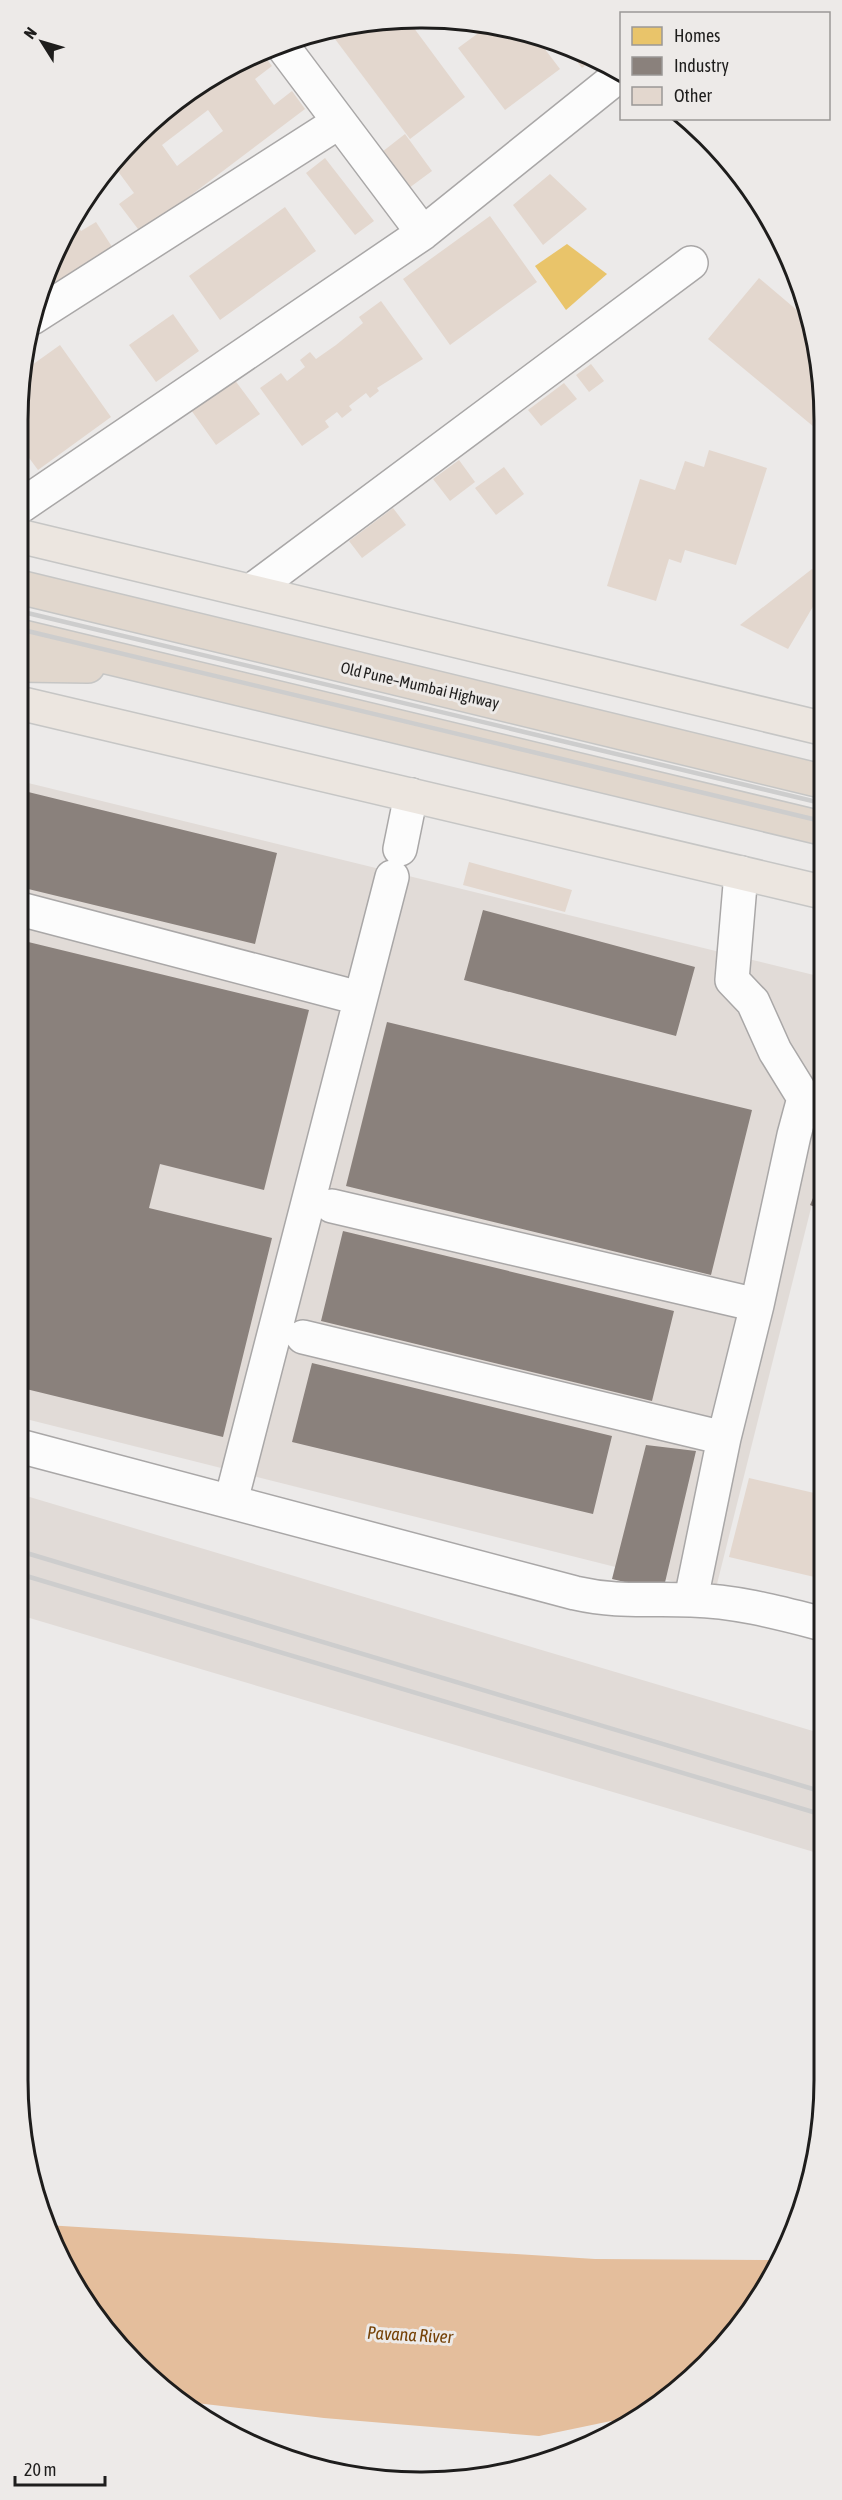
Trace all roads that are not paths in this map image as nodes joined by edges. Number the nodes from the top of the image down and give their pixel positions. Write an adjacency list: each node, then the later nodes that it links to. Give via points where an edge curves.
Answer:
1 (287, 52): 3 (street)
2 (613, 79): 4 (street)
3 (339, 122): 4 (street); 6 (street)
4 (423, 233): 7 (street)
5 (691, 263): 10 (street)
6 (45, 310)
7 (28, 501)
8 (28, 538): 10 (main road)
9 (28, 589): 16 (highway, Old Pune–Mumbai Highway)
10 (251, 591): 15 (main road)
11 (28, 638): 13 (highway)
12 (28, 665): 13 (highway)
13 (144, 666): 18 (highway)
14 (28, 705): 17 (main road)
15 (814, 726)
16 (814, 779)
17 (411, 795): 19 (main road); 22 (street)
18 (814, 826)
19 (741, 873): 20 (main road); 23 (street, via 732,980 753,1002 775,1051)
20 (814, 890)
21 (28, 911): 22 (street)
22 (359, 998): 29 (street)
23 (813, 1103): 25 (street, via 794,1135)
24 (332, 1206): 25 (street)
25 (757, 1305): 27 (street)
26 (303, 1337): 27 (street)
27 (724, 1438): 30 (street)
28 (28, 1449): 29 (street)
29 (231, 1501): 30 (street, via 585,1596 636,1601)
30 (691, 1599): 31 (street, via 754,1607)
31 (814, 1622)

